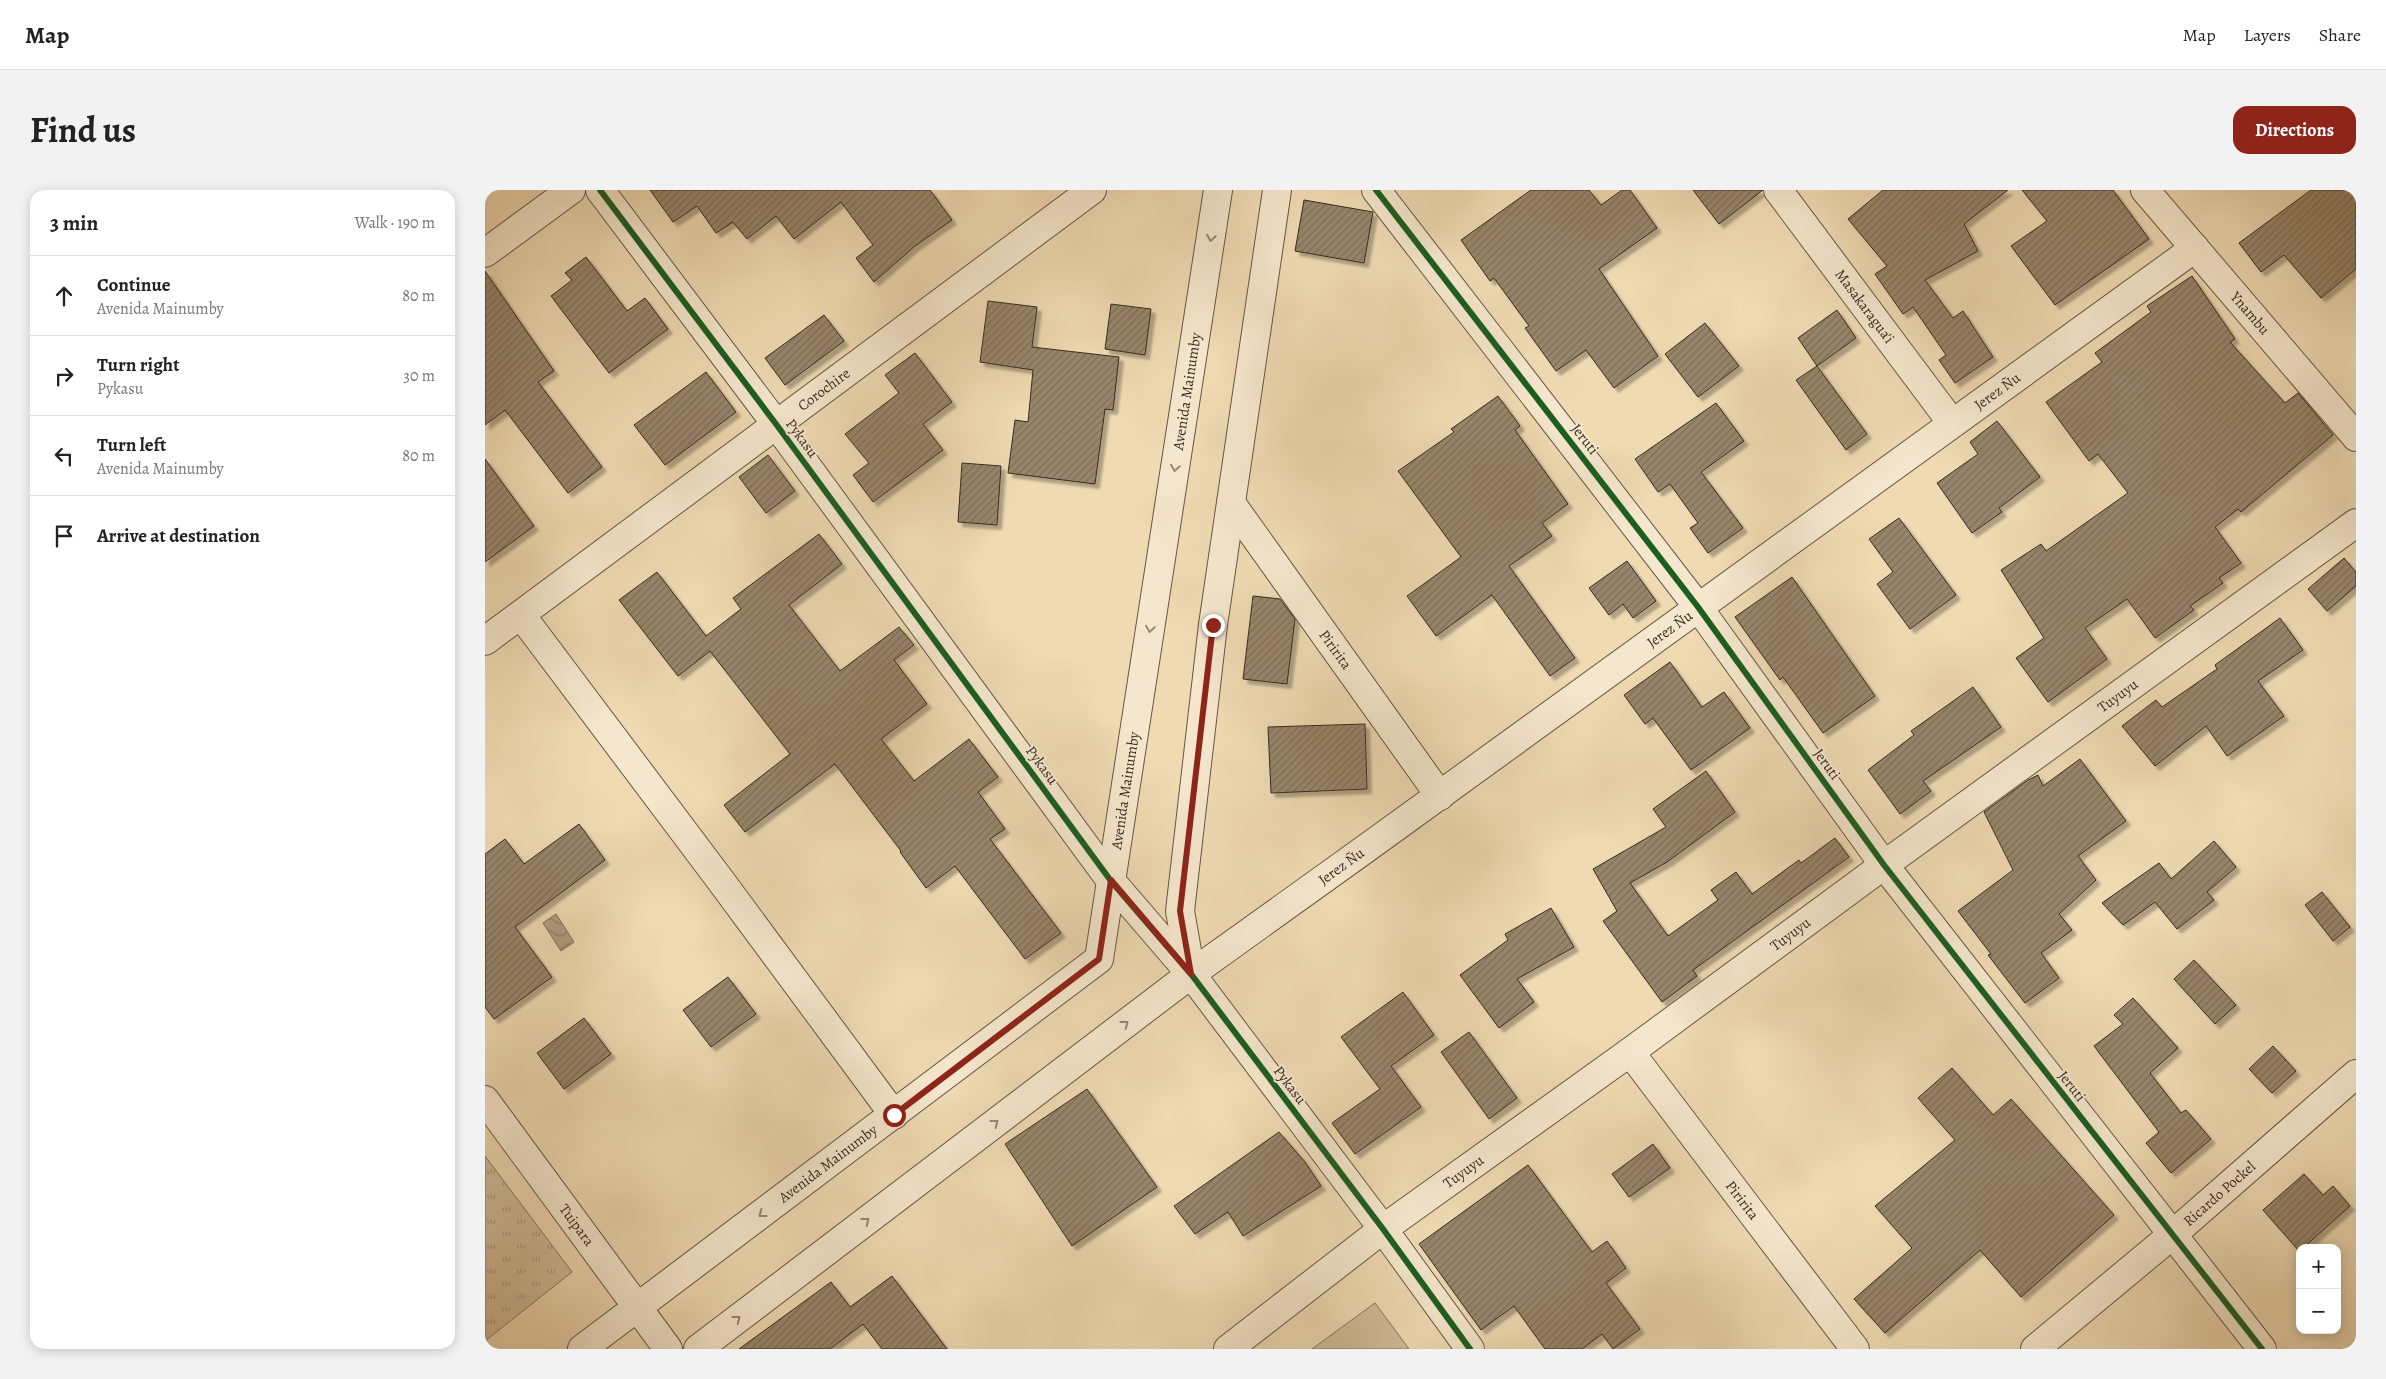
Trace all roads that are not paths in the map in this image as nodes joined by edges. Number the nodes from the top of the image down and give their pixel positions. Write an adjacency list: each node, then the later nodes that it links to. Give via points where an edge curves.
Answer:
1 (571, 190): 10 (street)
2 (600, 190): 12 (street, Pykasu)
3 (1092, 190): 12 (street, Corochire)
4 (1218, 190): 21 (street, Avenida Mainumby, one-way to 21)
5 (1277, 190): 14 (street)
6 (1376, 190): 16 (street, Jeruti)
7 (1778, 190): 11 (street, Masakaragua'i)
8 (2145, 190): 9 (street, Ynambu)
9 (2195, 248): 11 (street, Jerez Ñu); 13 (street, Ynambu)
10 (485, 253)
11 (1952, 423): 16 (street, Jerez Ñu)
12 (776, 424): 17 (street, Corochire); 21 (street, Pykasu)
13 (2356, 437)
14 (1231, 503): 19 (street, Piririta); 22 (street, via 1180,911)
15 (2356, 523): 20 (street, Tuyuyu)
16 (1698, 607): 19 (street, Jerez Ñu); 20 (street, Jeruti)
17 (521, 615): 18 (street, Corochire); 26 (street)
18 (485, 641)
19 (1440, 796): 22 (street, Jerez Ñu)
20 (1884, 865): 23 (street, Tuyuyu); 28 (street, Jeruti)
21 (1111, 880): 22 (street, Pykasu); 26 (street, Avenida Mainumby, via 1099,959)
22 (1191, 974): 27 (street, Pykasu); 32 (street, one-way to 22)
23 (1630, 1052): 27 (street, Tuyuyu); 35 (street, Piririta)
24 (2356, 1074): 28 (street, Ricardo Pockel)
25 (485, 1100): 29 (street, Tuipara)
26 (894, 1115): 29 (street, Avenida Mainumby, one-way to 29)
27 (1383, 1229): 33 (street, Tuyuyu); 34 (street, Pykasu)
28 (2172, 1235): 36 (street, Ricardo Pockel); 37 (street, Jeruti)
29 (637, 1308): 30 (street, Avenida Mainumby); 31 (street, Tuipara)
30 (582, 1349)
31 (668, 1349)
32 (698, 1349)
33 (1229, 1349)
34 (1470, 1349)
35 (1855, 1349)
36 (2035, 1349)
37 (2263, 1349)

